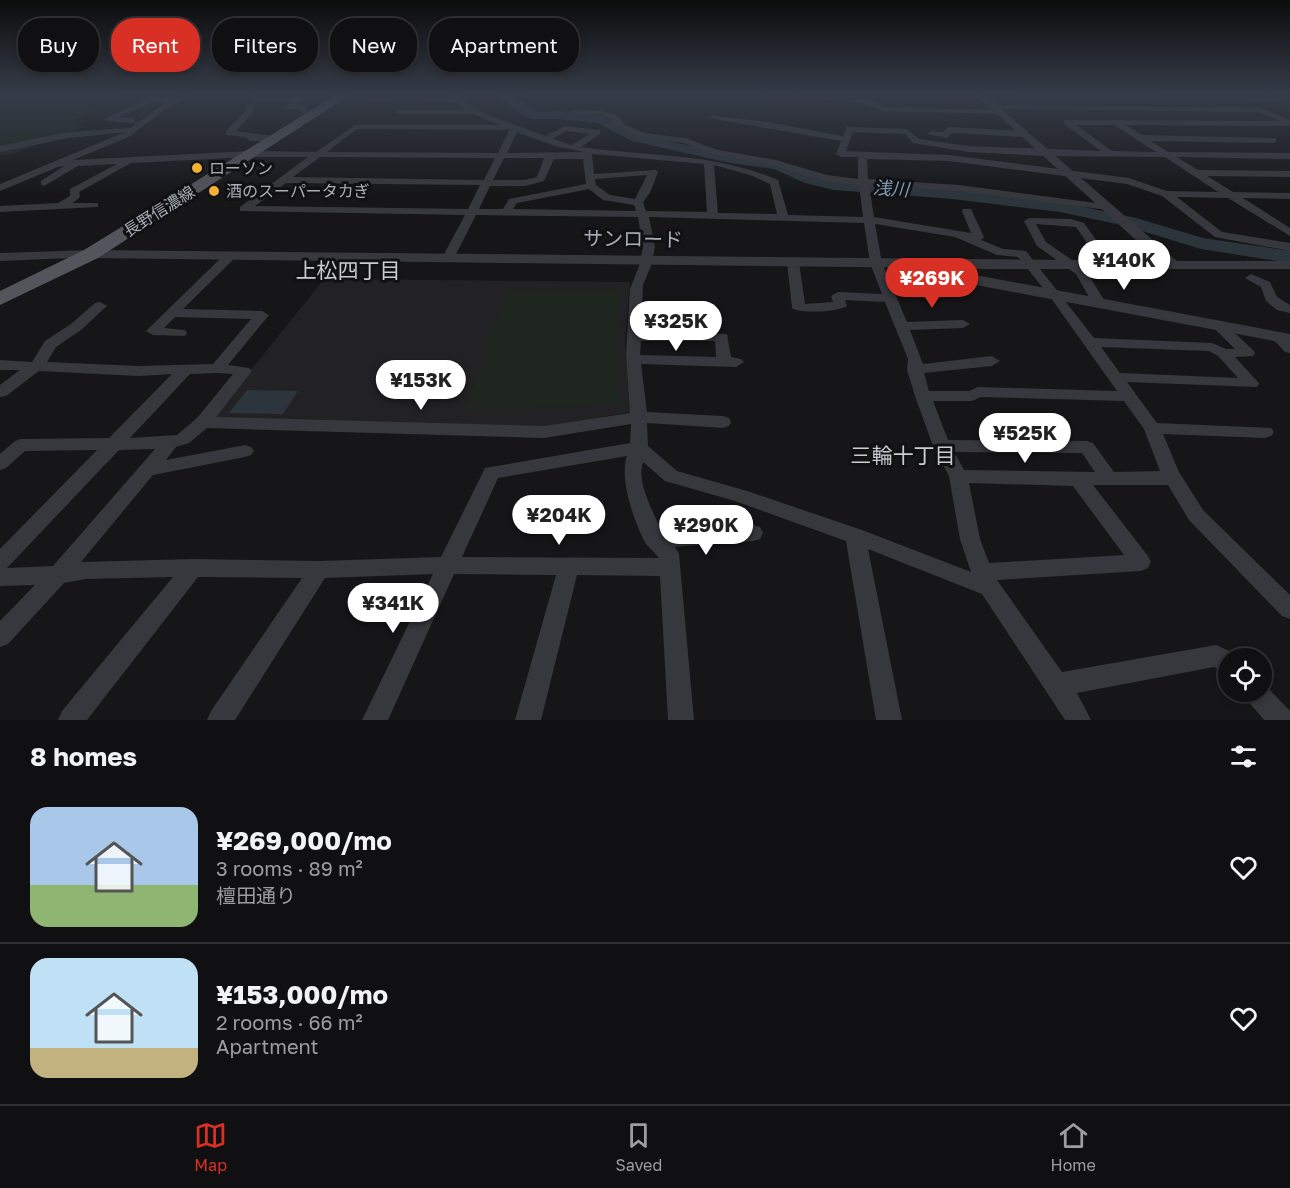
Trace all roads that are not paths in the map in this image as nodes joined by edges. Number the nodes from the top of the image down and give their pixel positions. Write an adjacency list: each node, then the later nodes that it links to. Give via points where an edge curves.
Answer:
1 (457, 128): 19 (street)
2 (515, 128): 36 (street)
3 (114, 129): 28 (street)
4 (134, 129): 43 (street)
5 (233, 129): 23 (street, via 229,133 249,133 250,138)
6 (290, 129): 23 (main road, 長野信濃線)
7 (353, 129): 33 (street)
8 (517, 129): 21 (street)
9 (564, 129): 21 (street)
10 (570, 129): 26 (street, via 597,132)
11 (627, 129): 51 (street)
12 (792, 129): 22 (street)
13 (1017, 129): 18 (street)
14 (1076, 129): 32 (street)
15 (1125, 129): 20 (street)
16 (1251, 129): 24 (street)
17 (907, 132): 18 (street); 22 (street, via 850,129); 31 (street, via 916,141 968,149)
18 (1023, 134): 31 (street)
19 (450, 137)
20 (1140, 138): 24 (street); 34 (street)
21 (547, 139): 26 (street)
22 (846, 139): 38 (street, via 841,154)
23 (272, 140): 29 (main road, 長野信濃線)
24 (1273, 140): 27 (street)
25 (444, 146): 35 (street)
26 (575, 147): 30 (street)
27 (1290, 148)
28 (0, 149)
29 (251, 153): 33 (street); 40 (street); 73 (main road, 長野信濃線)
30 (588, 153): 37 (street); 41 (street); 48 (street)
31 (1045, 153): 32 (street); 45 (street)
32 (1109, 153): 34 (street)
33 (319, 154): 35 (street); 47 (street)
34 (1165, 154): 39 (street); 44 (street)
35 (437, 155): 36 (street)
36 (500, 156): 37 (street); 50 (street)
37 (550, 156): 50 (street, via 541,179)
38 (865, 156): 45 (street, via 950,158); 51 (street)
39 (1290, 156)
40 (129, 160): 42 (street); 57 (street, via 74,191 75,197)
41 (709, 162): 65 (street); 66 (street, via 775,182)
42 (78, 163): 43 (street); 49 (street)
43 (58, 164): 52 (street)
44 (1196, 173): 46 (street); 54 (street)
45 (1070, 174): 53 (street, via 1129,181); 60 (street)
46 (1290, 174)
47 (283, 180): 50 (street); 62 (street, via 244,209)
48 (590, 181): 56 (street, via 607,198); 56 (street, via 653,172); 63 (street, via 513,201)
49 (44, 183)
50 (487, 183): 62 (street)
51 (864, 185): 60 (street, via 959,188); 67 (street)
52 (0, 188)
53 (1166, 194): 54 (street); 72 (street, via 1220,236)
54 (1229, 195): 55 (street); 68 (street)
55 (1290, 196)
56 (638, 202): 64 (street)
57 (62, 205): 58 (street); 59 (street)
58 (94, 205)
59 (0, 209)
60 (1109, 209): 84 (street)
61 (967, 211): 71 (street, via 978,237)
62 (472, 212): 63 (street); 76 (street)
63 (506, 212): 64 (street)
64 (642, 214): 65 (street); 77 (street, via 650,238)
65 (713, 216): 66 (street)
66 (783, 218): 67 (street)
67 (869, 220): 71 (street); 79 (street)
68 (1271, 221): 69 (street); 70 (street)
69 (1290, 221)
70 (1290, 233)
71 (958, 234): 81 (street, via 1000,252 1022,254)
72 (1290, 247)
73 (90, 254): 74 (street, サンロード); 75 (street); 89 (main road, 長野信濃線)
74 (231, 255): 76 (street, サンロード); 93 (street)
75 (0, 257)
76 (448, 258): 77 (street, サンロード)
77 (647, 260): 78 (street, サンロード); 98 (street, via 637,281)
78 (793, 262): 79 (street, サンロード); 88 (street, via 799,308 840,306 838,296)
79 (876, 263): 80 (street, サンロード); 88 (street)
80 (945, 264): 81 (street, サンロード); 87 (street, via 960,277)
81 (1032, 265): 82 (street, サンロード); 87 (street)
82 (1074, 265): 83 (street, サンロード); 83 (street, via 1041,244 1029,221 1080,225); 90 (street)
83 (1109, 266): 84 (street, サンロード)
84 (1174, 266): 85 (street, サンロード)
85 (1288, 267)
86 (1251, 278): 92 (street, via 1263,281 1271,298)
87 (1056, 295): 90 (street); 100 (street)
88 (891, 298): 96 (street)
89 (0, 299)
90 (1099, 303): 95 (street)
91 (100, 306): 106 (street, via 50,344)
92 (1287, 310)
93 (172, 313): 97 (street, via 153,331); 107 (street, via 262,315)
94 (963, 324): 96 (street)
95 (1218, 325): 99 (street); 102 (street, via 1248,353)
96 (902, 326): 109 (street)
97 (180, 333)
98 (634, 337): 103 (street); 103 (street, via 722,337 730,362)
99 (1284, 338): 101 (street)
100 (1090, 342): 102 (street, via 1212,347); 110 (street)
101 (1290, 349)
102 (1223, 353): 110 (street, via 1251,384)
103 (634, 359): 114 (street)
104 (992, 361): 109 (street)
105 (0, 364): 106 (street)
106 (38, 364): 108 (street); 111 (street)
107 (218, 368): 108 (street); 115 (street, via 244,371)
108 (185, 370): 120 (street)
109 (915, 370): 112 (street)
110 (1115, 377): 113 (street)
111 (0, 392)
112 (923, 396): 113 (street, via 972,396 978,392); 121 (street)
113 (1129, 396): 117 (street)
114 (639, 417): 115 (street, via 544,432); 116 (street); 122 (street)
115 (202, 422): 119 (street, via 183,440)
116 (723, 422)
117 (1152, 428): 118 (street); 128 (street)
118 (1266, 432)
119 (170, 443): 120 (street); 125 (street)
120 (114, 444): 124 (street, via 21,445); 133 (street)
121 (942, 446): 126 (street); 127 (street, via 1087,447)
122 (639, 448): 131 (street, via 671,476); 132 (street, via 632,468 636,491); 134 (street, via 491,473)
123 (246, 451): 125 (street)
124 (0, 464)
125 (146, 470): 139 (street)
126 (958, 476): 129 (street); 141 (street, via 970,539)
127 (1109, 478): 128 (street); 129 (street)
128 (1173, 478): 142 (street, via 1196,515)
129 (1078, 479): 141 (street, via 1141,562)
130 (753, 533): 132 (street)
131 (855, 536): 141 (street); 153 (street)
132 (655, 541): 136 (street, via 669,554)
133 (0, 561)
134 (449, 565): 135 (street); 138 (street); 150 (street)
135 (569, 566): 136 (street); 151 (street)
136 (669, 567): 152 (street)
137 (193, 568): 138 (street); 139 (street, via 86,570); 148 (street)
138 (319, 570): 149 (street)
139 (58, 575): 140 (street); 144 (street)
140 (0, 577)
141 (986, 580): 146 (street)
142 (1281, 590): 143 (street)
143 (1290, 609)
144 (2, 634)
145 (1218, 657): 146 (street)
146 (1055, 685): 154 (street)
147 (1265, 702): 155 (street)
148 (71, 720)
149 (220, 720)
150 (375, 720)
151 (528, 720)
152 (681, 720)
153 (889, 720)
154 (1078, 720)
155 (1281, 720)

